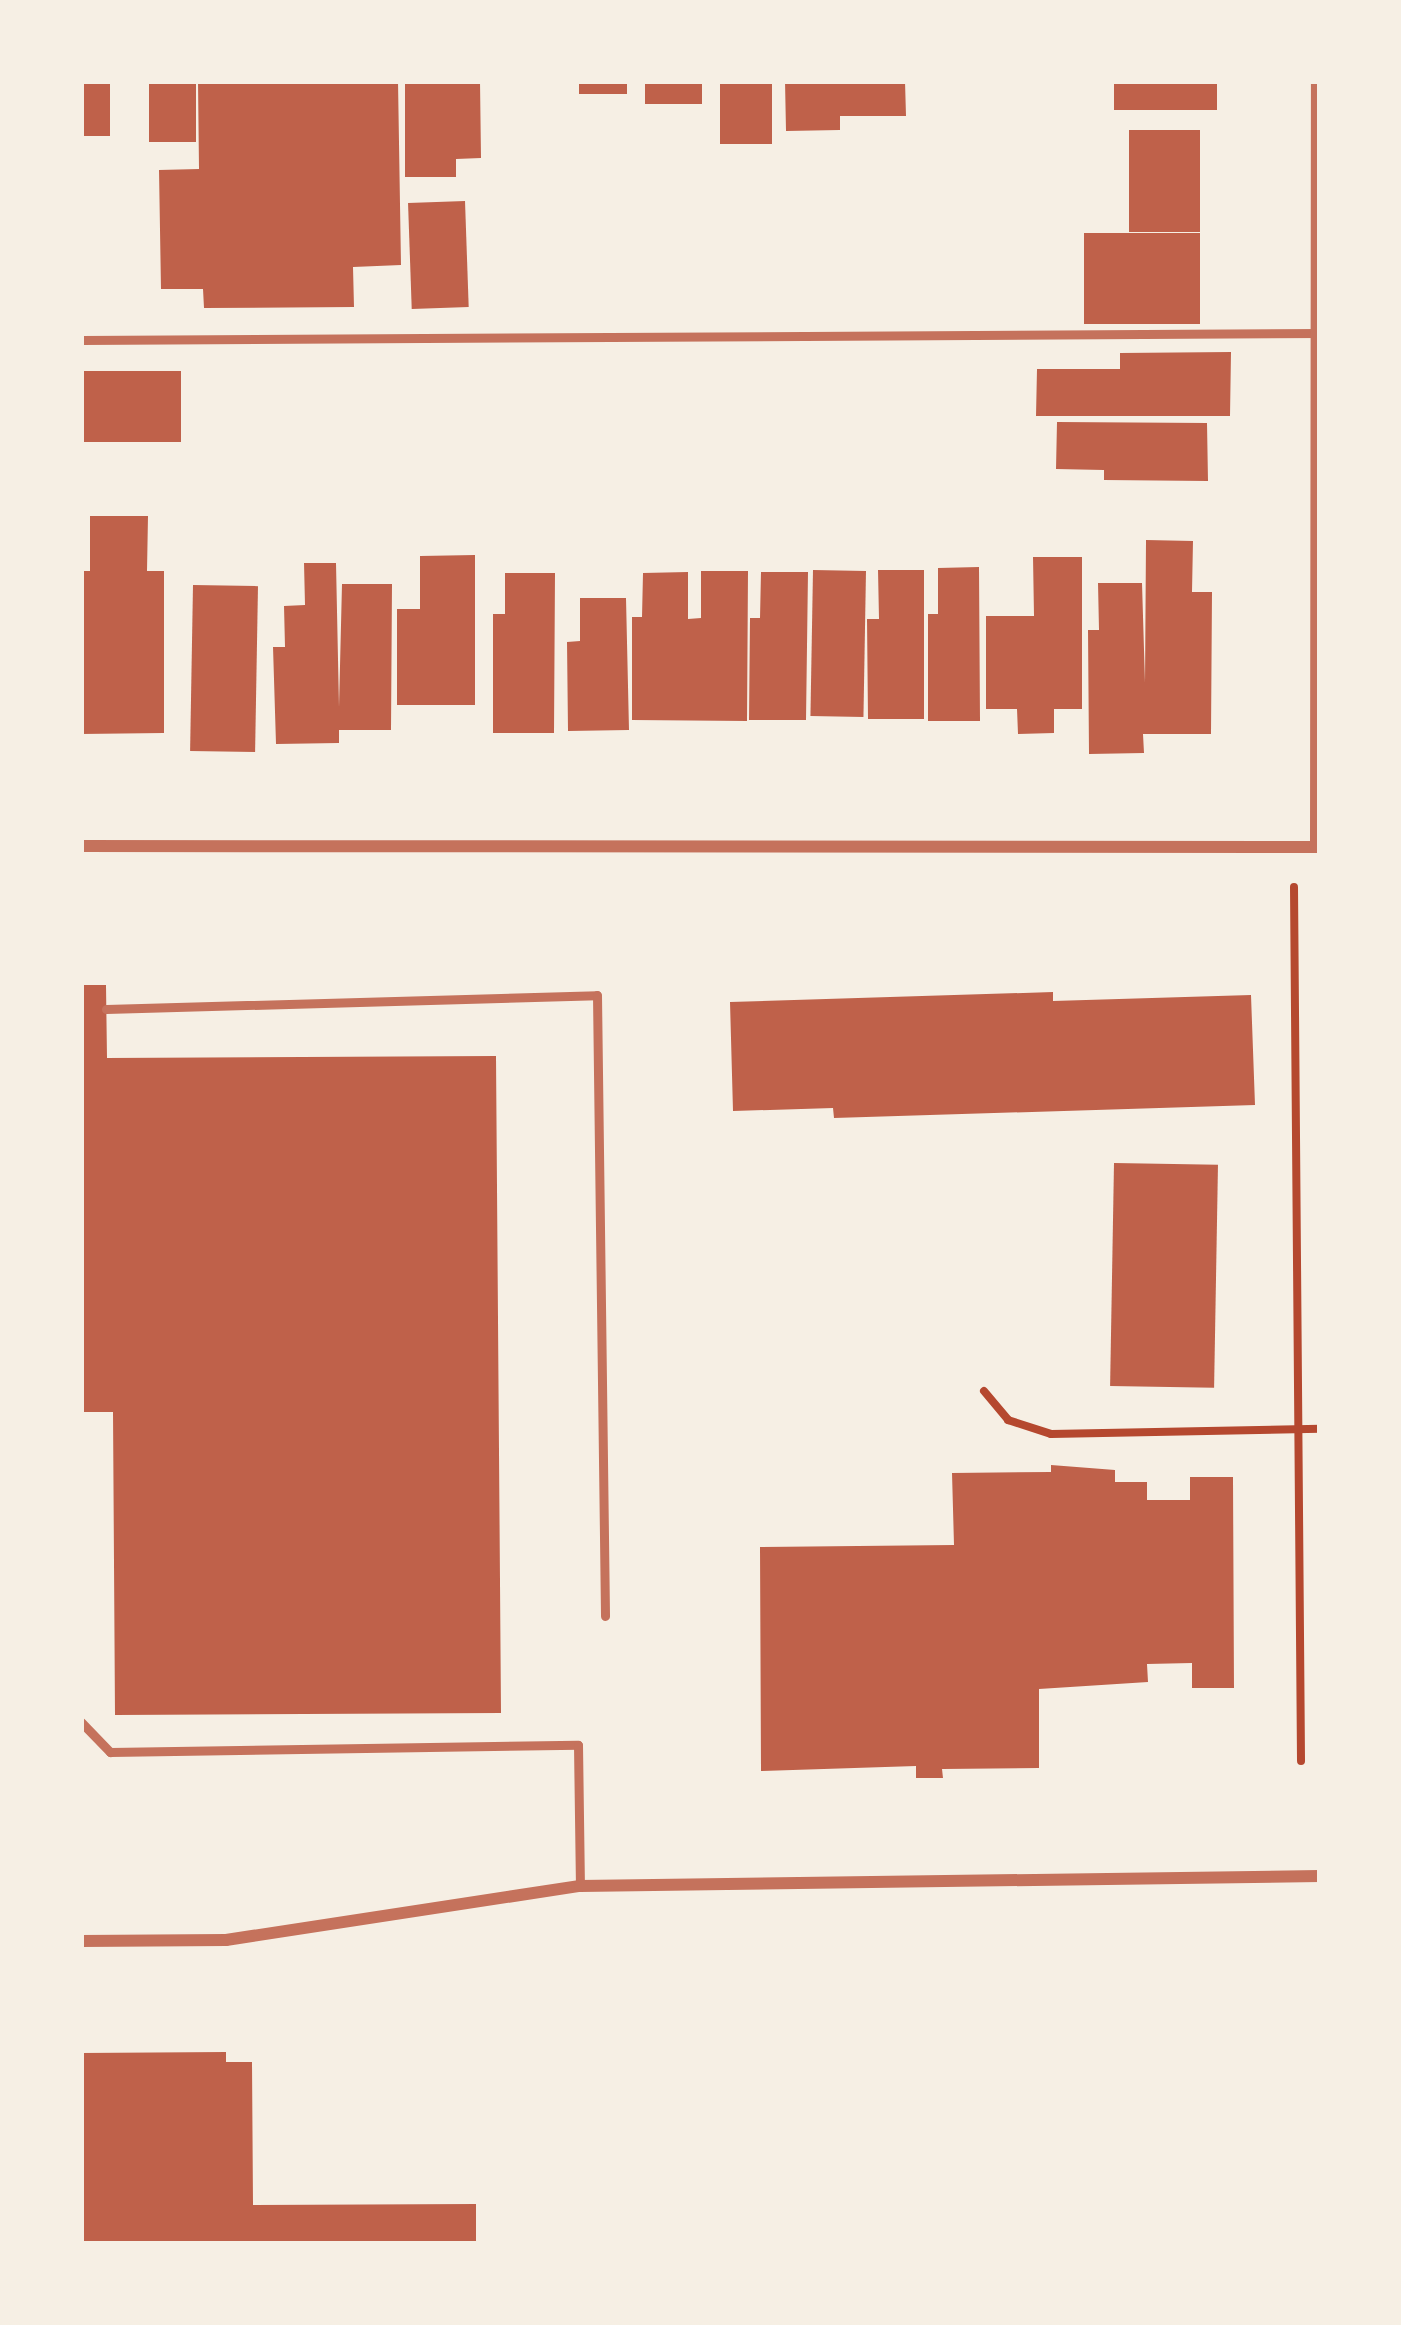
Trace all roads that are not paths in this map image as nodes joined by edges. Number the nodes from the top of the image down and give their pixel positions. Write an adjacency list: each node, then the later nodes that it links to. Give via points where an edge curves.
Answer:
1 (1317, 81): 2 (street)
2 (1318, 333): 3 (lane); 5 (street)
3 (81, 340)
4 (81, 845): 5 (street)
5 (1318, 847)
6 (106, 1009): 7 (lane, via 597,995)
7 (605, 1616)
8 (81, 1722): 10 (lane, via 110,1752 578,1745)
9 (1320, 1876): 10 (street)
10 (580, 1886): 11 (street, via 226,1940)
11 (81, 1941)

